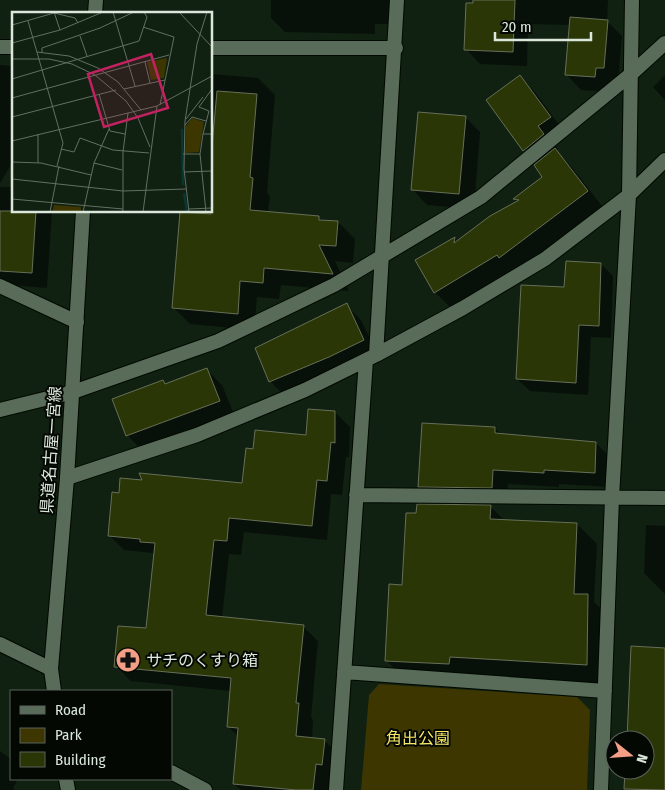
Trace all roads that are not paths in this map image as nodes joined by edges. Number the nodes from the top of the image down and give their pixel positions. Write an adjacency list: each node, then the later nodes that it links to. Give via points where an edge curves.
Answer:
1 (398, 0): 5 (street)
2 (632, 0): 6 (street)
3 (665, 43): 6 (street)
4 (212, 48): 5 (street)
5 (396, 48): 10 (street)
6 (630, 74): 8 (street); 10 (street, via 481,197)
7 (665, 160): 8 (street)
8 (628, 195): 13 (street, via 545,259); 18 (street)
9 (83, 212): 12 (street, 県道名古屋一宮線)
10 (383, 255): 13 (street); 14 (street, via 334,285 218,341)
11 (0, 286): 12 (street)
12 (77, 322): 14 (street, 県道名古屋一宮線)
13 (371, 358): 16 (street, via 305,390 197,435); 17 (street)
14 (73, 392): 15 (street); 16 (street, 県道名古屋一宮線)
15 (0, 410)
16 (68, 478): 21 (street, 県道名古屋一宮線)
17 (356, 495): 18 (street); 22 (street)
18 (612, 498): 19 (street); 24 (street)
19 (665, 498)
20 (0, 644): 21 (street)
21 (51, 669): 23 (street, 県道名古屋一宮線)
22 (344, 672): 24 (street); 27 (street)
23 (54, 690)
24 (605, 691): 28 (street)
25 (172, 773): 26 (street)
26 (205, 790)
27 (336, 790)
28 (601, 790)

